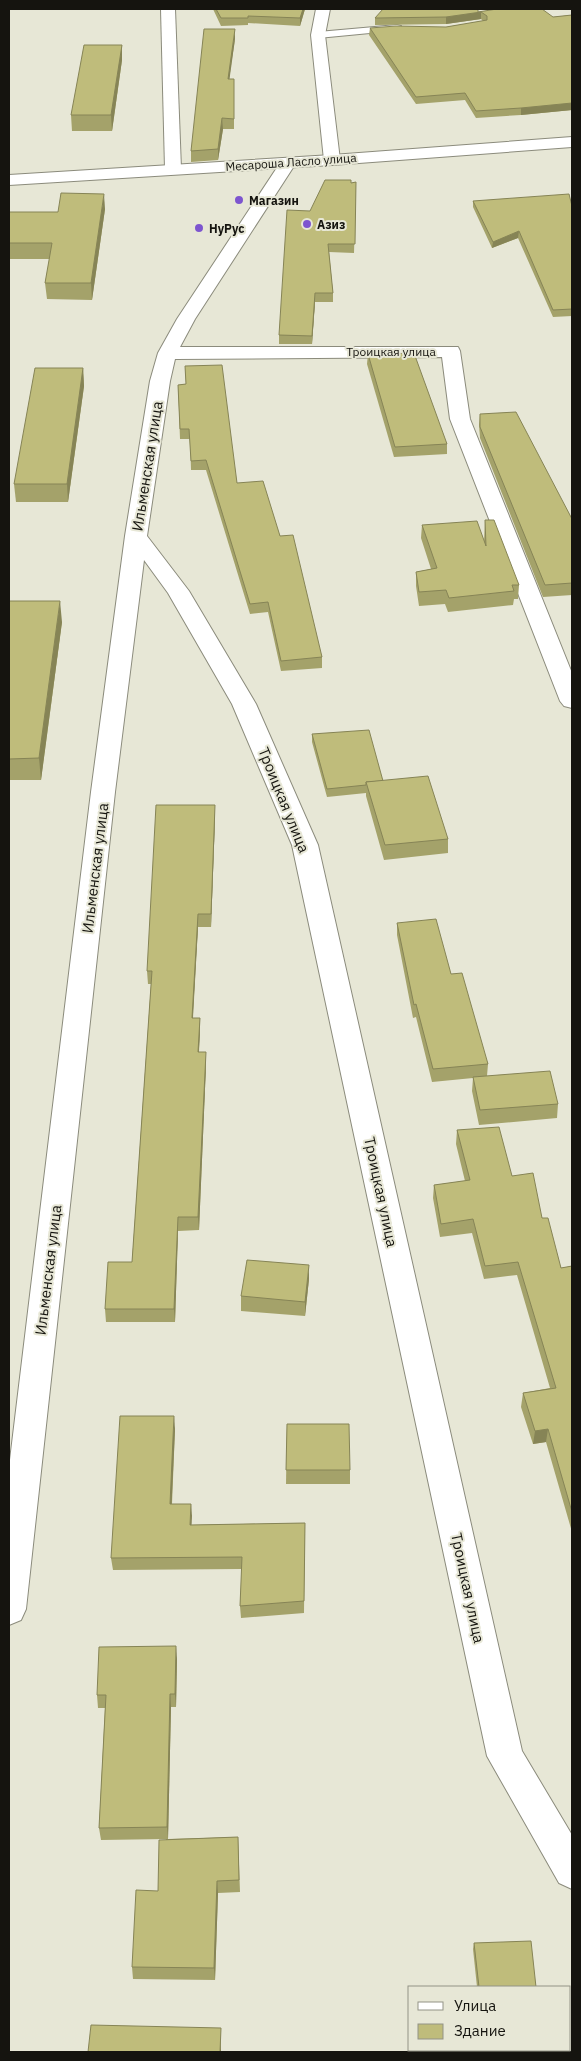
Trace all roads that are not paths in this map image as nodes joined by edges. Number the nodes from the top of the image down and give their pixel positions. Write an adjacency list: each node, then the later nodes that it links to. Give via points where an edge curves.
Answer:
1 (168, 9): 8 (street)
2 (323, 9): 4 (street)
3 (413, 28): 4 (lane)
4 (318, 35): 6 (street)
5 (572, 143): 6 (street, Месароша Ласло улица)
6 (332, 160): 7 (street, Месароша Ласло улица)
7 (288, 163): 8 (street, Месароша Ласло улица); 10 (street, Ильменская улица, via 186,319)
8 (173, 170): 9 (street, Месароша Ласло улица)
9 (9, 180)
10 (168, 353): 11 (street, Ильменская улица, via 160,380); 12 (street, Троицкая улица, via 451,351 460,419)
11 (136, 536): 13 (street, Ильменская улица, via 103,792); 14 (street, Троицкая улица, via 178,591 244,704 305,846 506,1756)
12 (572, 701)
13 (9, 1609)
14 (572, 1870)

